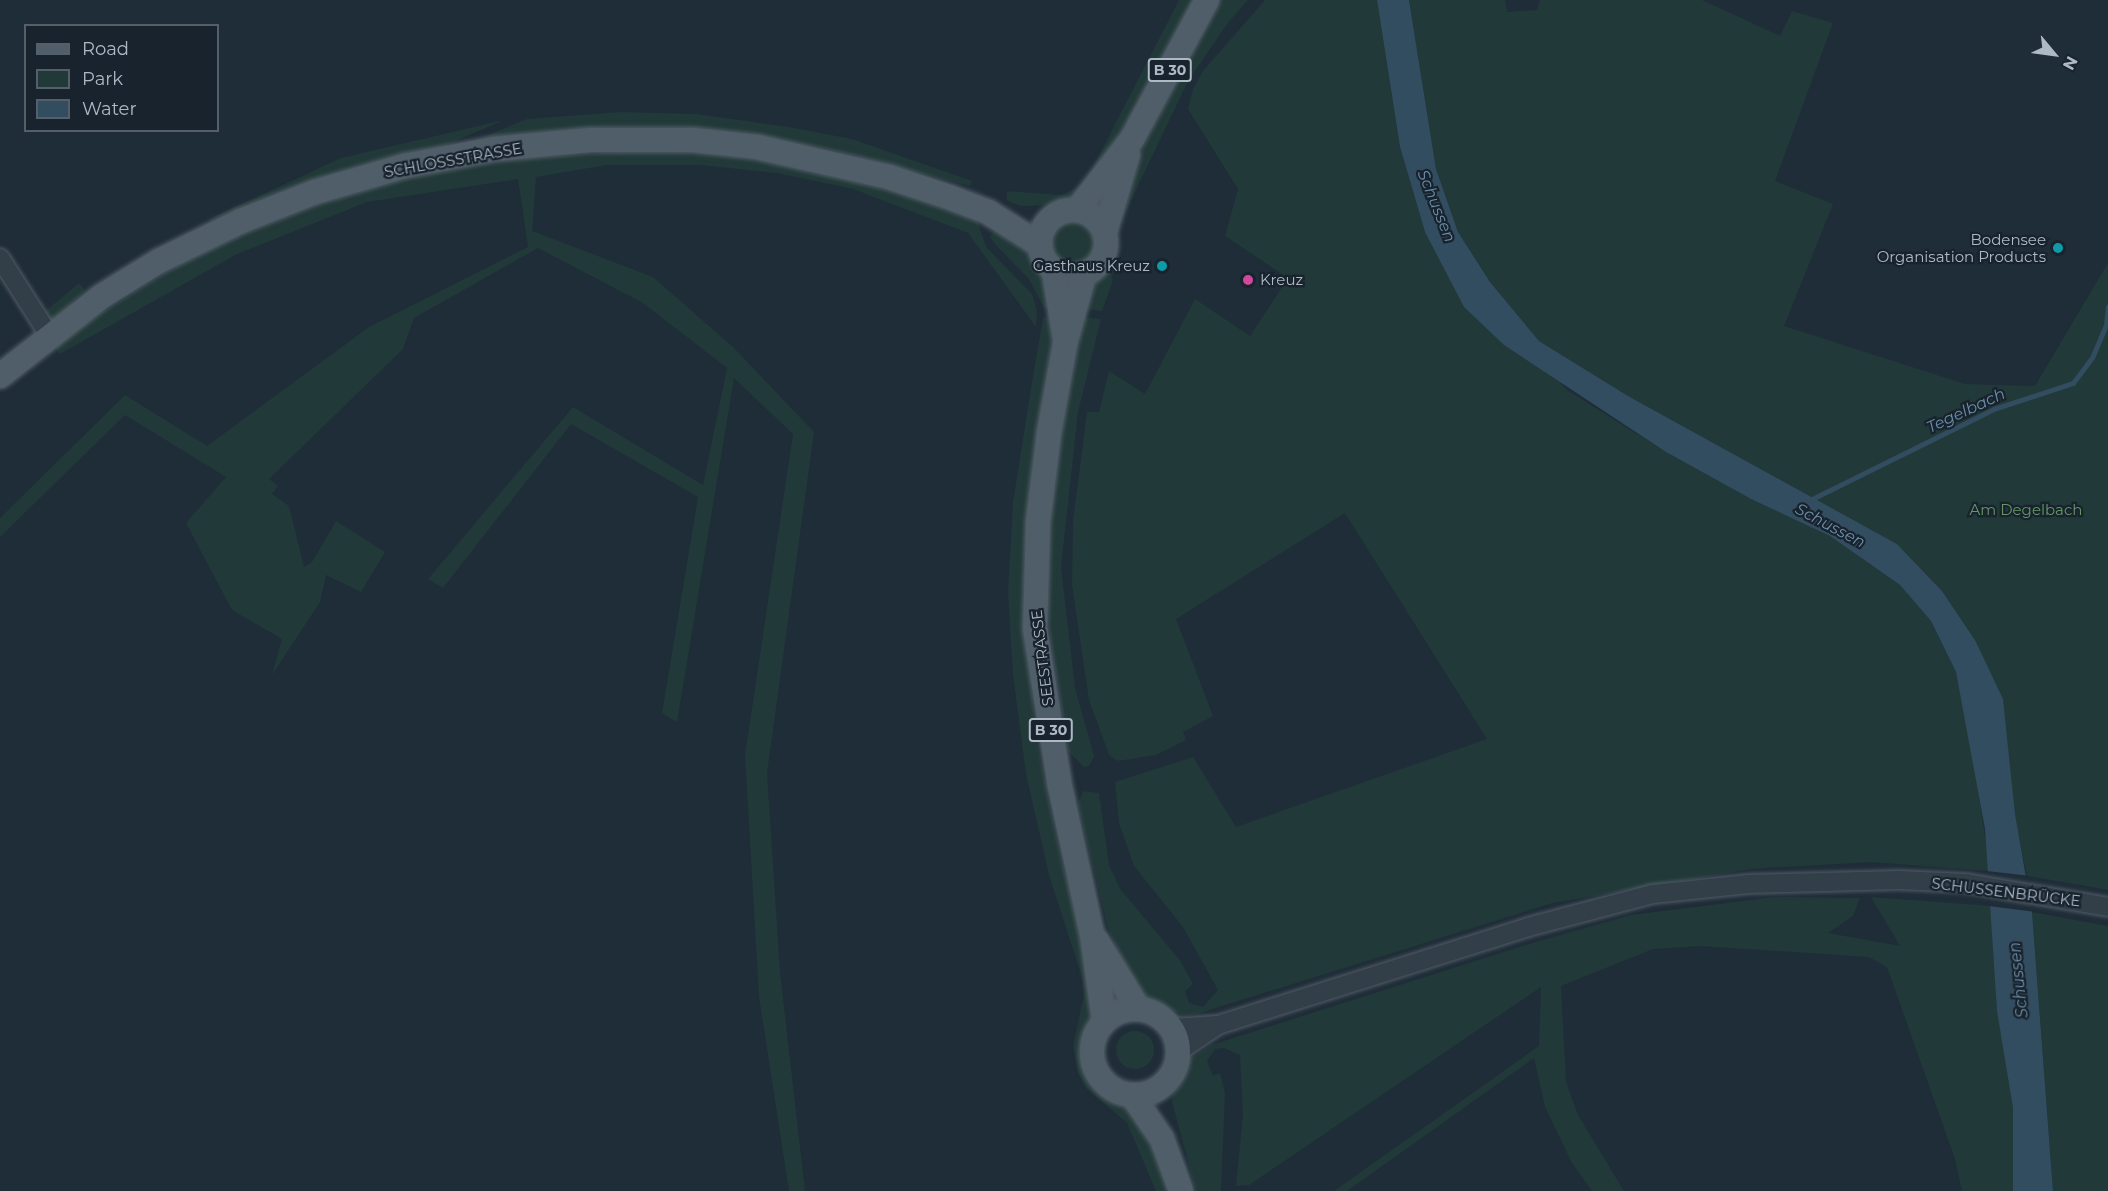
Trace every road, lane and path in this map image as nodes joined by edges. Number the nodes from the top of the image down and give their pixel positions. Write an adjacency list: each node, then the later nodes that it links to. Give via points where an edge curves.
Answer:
1 (1207, 0): 2 (main road, B 30)
2 (1132, 139): 3 (main road, B 30); 6 (main road, B 30)
3 (1077, 210): 5 (main road); 6 (main road, via 1093,216)
4 (988, 212): 5 (main road, SCHLOSSSTRASSE); 7 (main road, SCHLOSSSTRASSE); 11 (main road, SCHLOSSSTRASSE, via 889,177 757,147 693,140 591,140 494,149 404,166 315,192 241,221 159,261)
5 (1053, 217): 7 (main road)
6 (1105, 232): 10 (main road, via 1104,256)
7 (1040, 245): 9 (main road)
8 (0, 258): 11 (street)
9 (1054, 271): 10 (main road, via 1074,277); 12 (main road, SEESTRASSE / B 30)
10 (1084, 275): 12 (main road, SEESTRASSE / B 30)
11 (49, 335): 13 (main road, SCHLOSSSTRASSE)
12 (1065, 344): 15 (main road, SEESTRASSE / B 30, via 1038,523 1035,628 1059,782)
13 (0, 376)
14 (2108, 907): 18 (street, SCHUSSENBRÜCKE, via 1965,883 1832,879 1653,894 1528,927)
15 (1092, 934): 16 (main road, SEESTRASSE / B 30); 17 (main road, SEESTRASSE / B 30)
16 (1138, 1008): 17 (main road, via 1113,1013); 19 (main road, via 1162,1018)
17 (1104, 1021): 22 (main road, via 1092,1042 1093,1066 1108,1086)
18 (1218, 1024): 19 (street); 20 (street)
19 (1171, 1028): 20 (main road)
20 (1178, 1052): 21 (main road)
21 (1164, 1084): 22 (main road); 23 (main road)
22 (1132, 1095): 23 (main road)
23 (1162, 1139): 24 (main road)
24 (1181, 1191)

